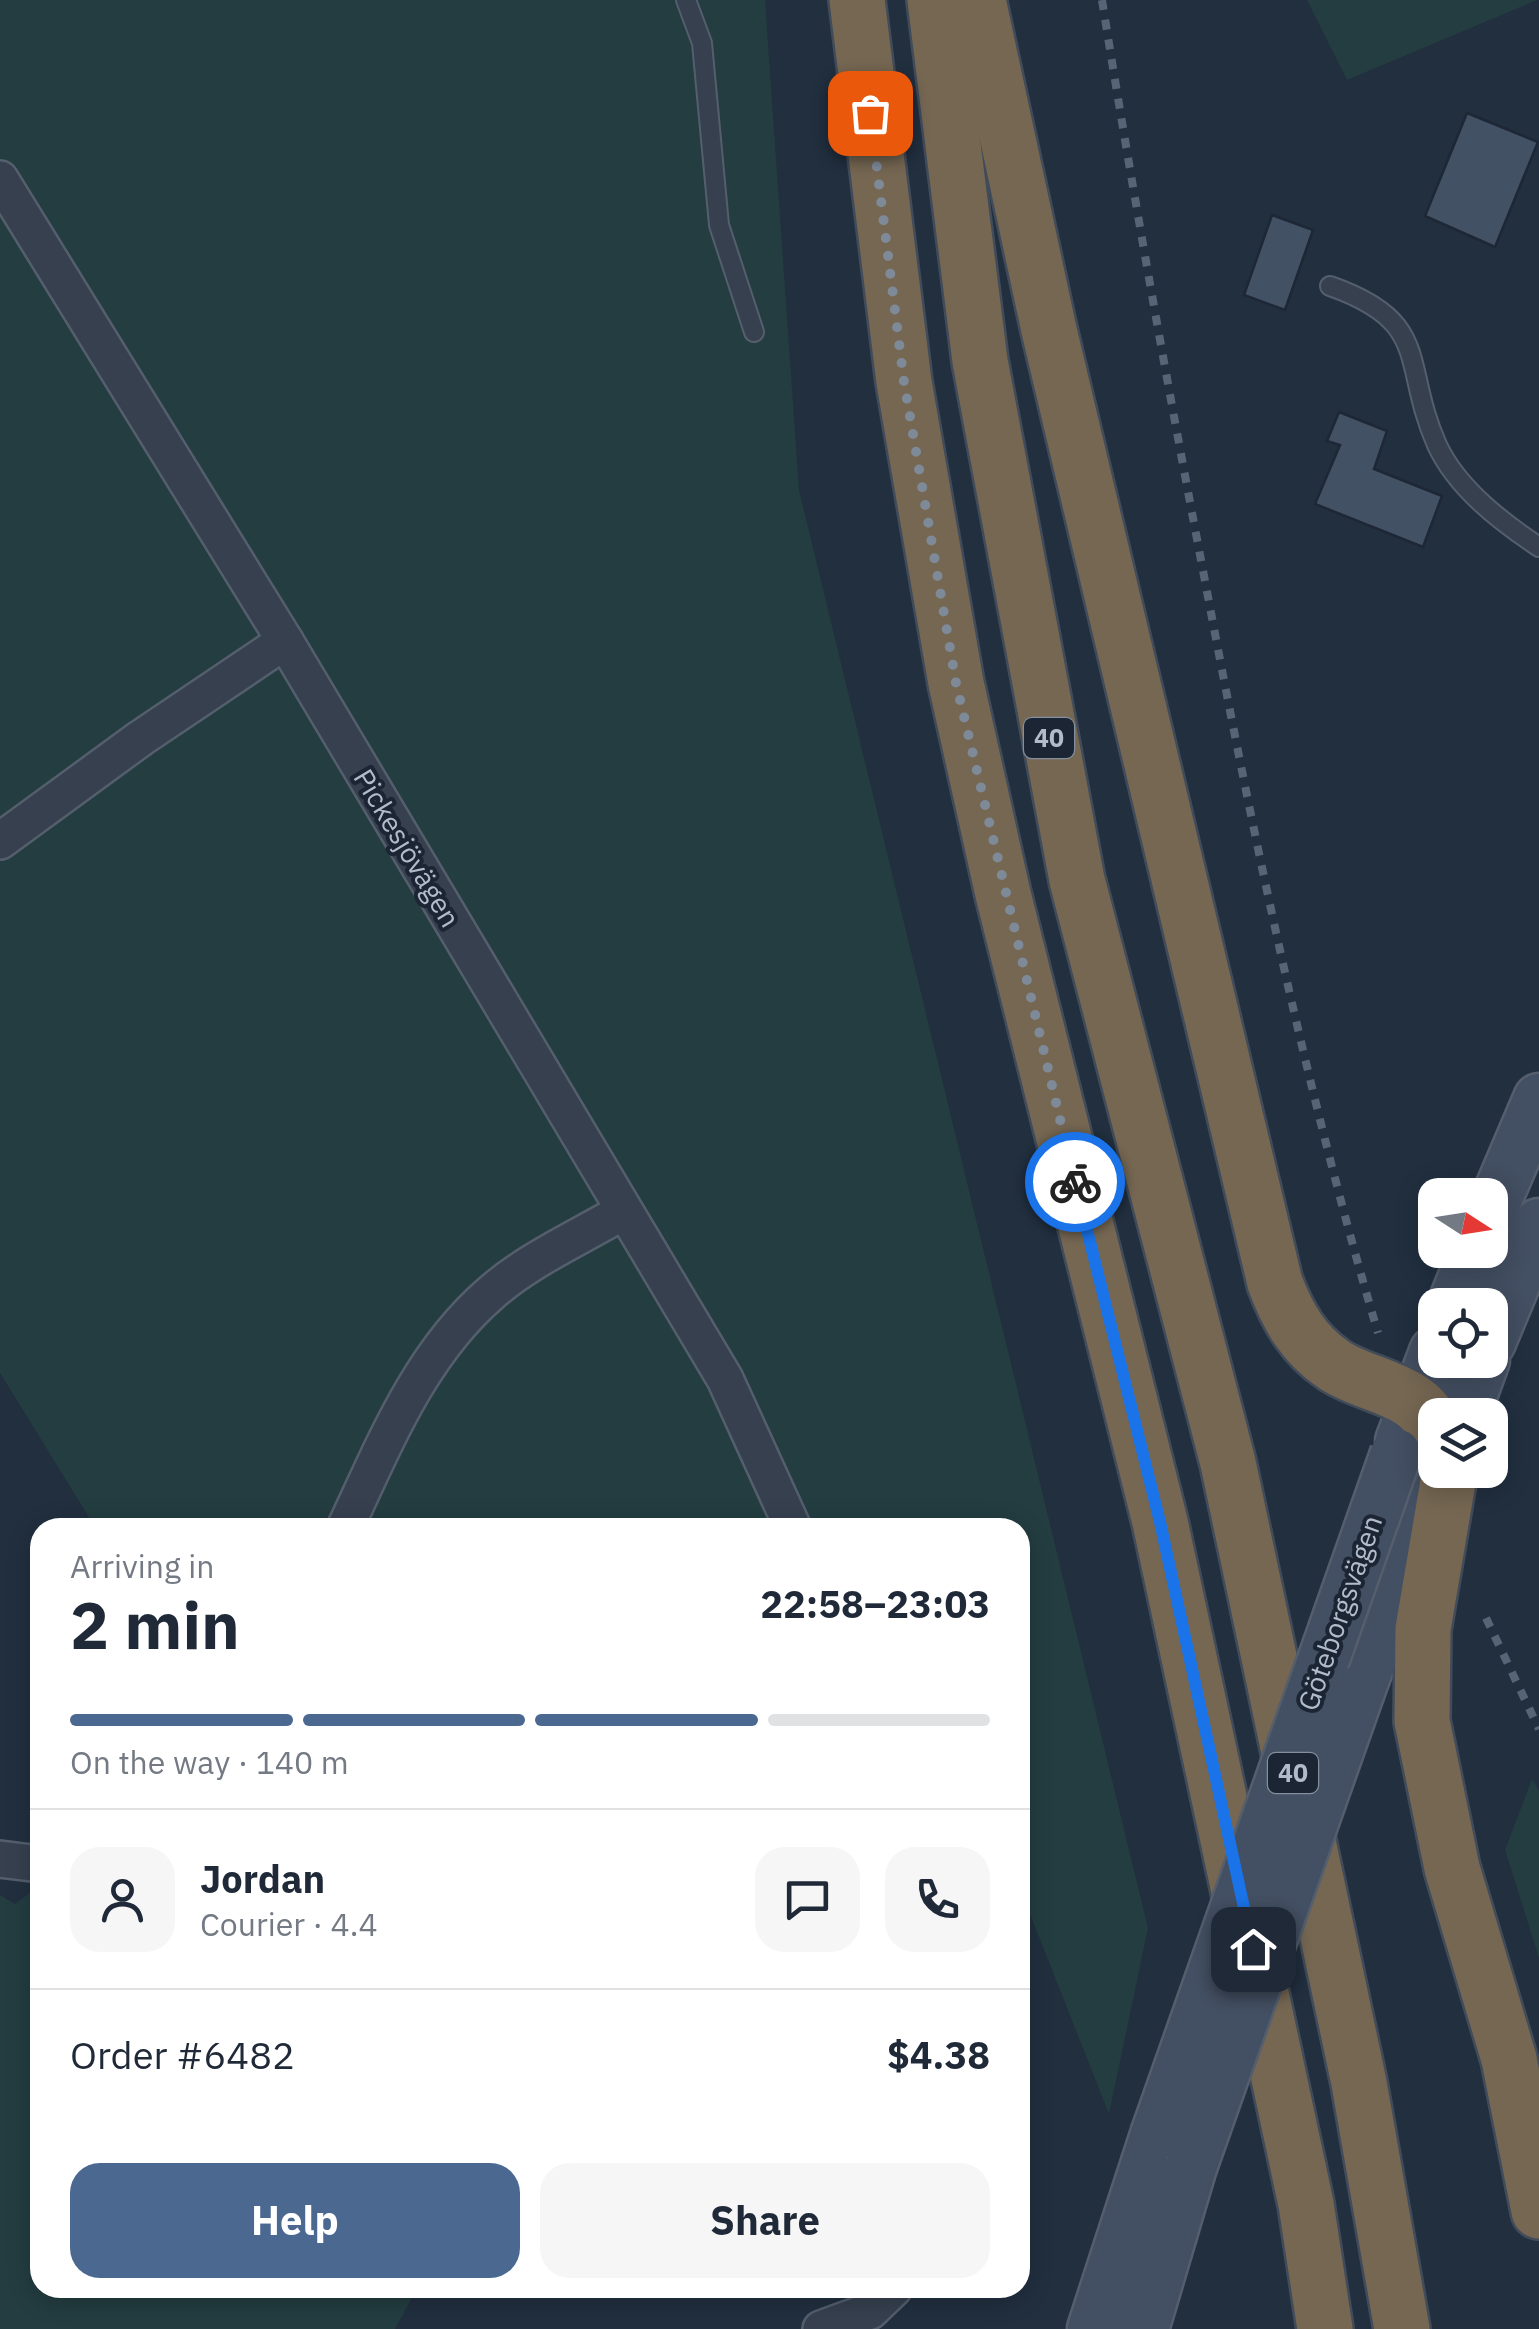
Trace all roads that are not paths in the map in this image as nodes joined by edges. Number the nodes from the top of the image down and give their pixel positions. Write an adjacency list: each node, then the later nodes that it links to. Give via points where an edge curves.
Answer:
1 (686, 0): 7 (lane, via 702,43 719,225)
2 (858, 0): 32 (highway, via 904,382 956,683 1160,1522 1303,2186)
3 (935, 0): 33 (highway, 40, via 980,361 1077,880 1228,1463 1359,2083)
4 (978, 0): 18 (highway, via 1049,330 1275,1283 1289,1320 1310,1346)
5 (0, 179): 9 (street, Pickesjövägen)
6 (1330, 286): 8 (lane, via 1366,298 1391,318 1412,346 1436,443 1454,476)
7 (754, 332)
8 (1539, 547)
9 (285, 641): 10 (street); 13 (street, Pickesjövägen)
10 (0, 841)
11 (1539, 1099): 12 (main road)
12 (1505, 1178)
13 (622, 1212): 22 (street, via 492,1292 459,1328 403,1404); 23 (street, Pickesjövägen, via 726,1378)
14 (1539, 1224): 15 (main road)
15 (1508, 1299)
16 (1470, 1378): 17 (main road, Göteborgsvägen)
17 (1455, 1398)
18 (1418, 1425)
19 (1418, 1464): 26 (main road, Göteborgsvägen, bridge)
20 (1438, 1488): 26 (main road, Göteborgsvägen, bridge)
21 (1439, 1488): 27 (highway, via 1423,1629 1422,1721 1452,1868 1509,2059)
22 (350, 1518)
23 (789, 1518)
24 (0, 1859): 25 (street)
25 (30, 1863)
26 (1174, 2151): 30 (main road, Göteborgsvägen); 31 (main road, Göteborgsvägen)
27 (1539, 2211)
28 (884, 2298): 29 (street, via 870,2311)
29 (822, 2329)
30 (1093, 2329)
31 (1142, 2329)
32 (1325, 2329)
33 (1402, 2329)

